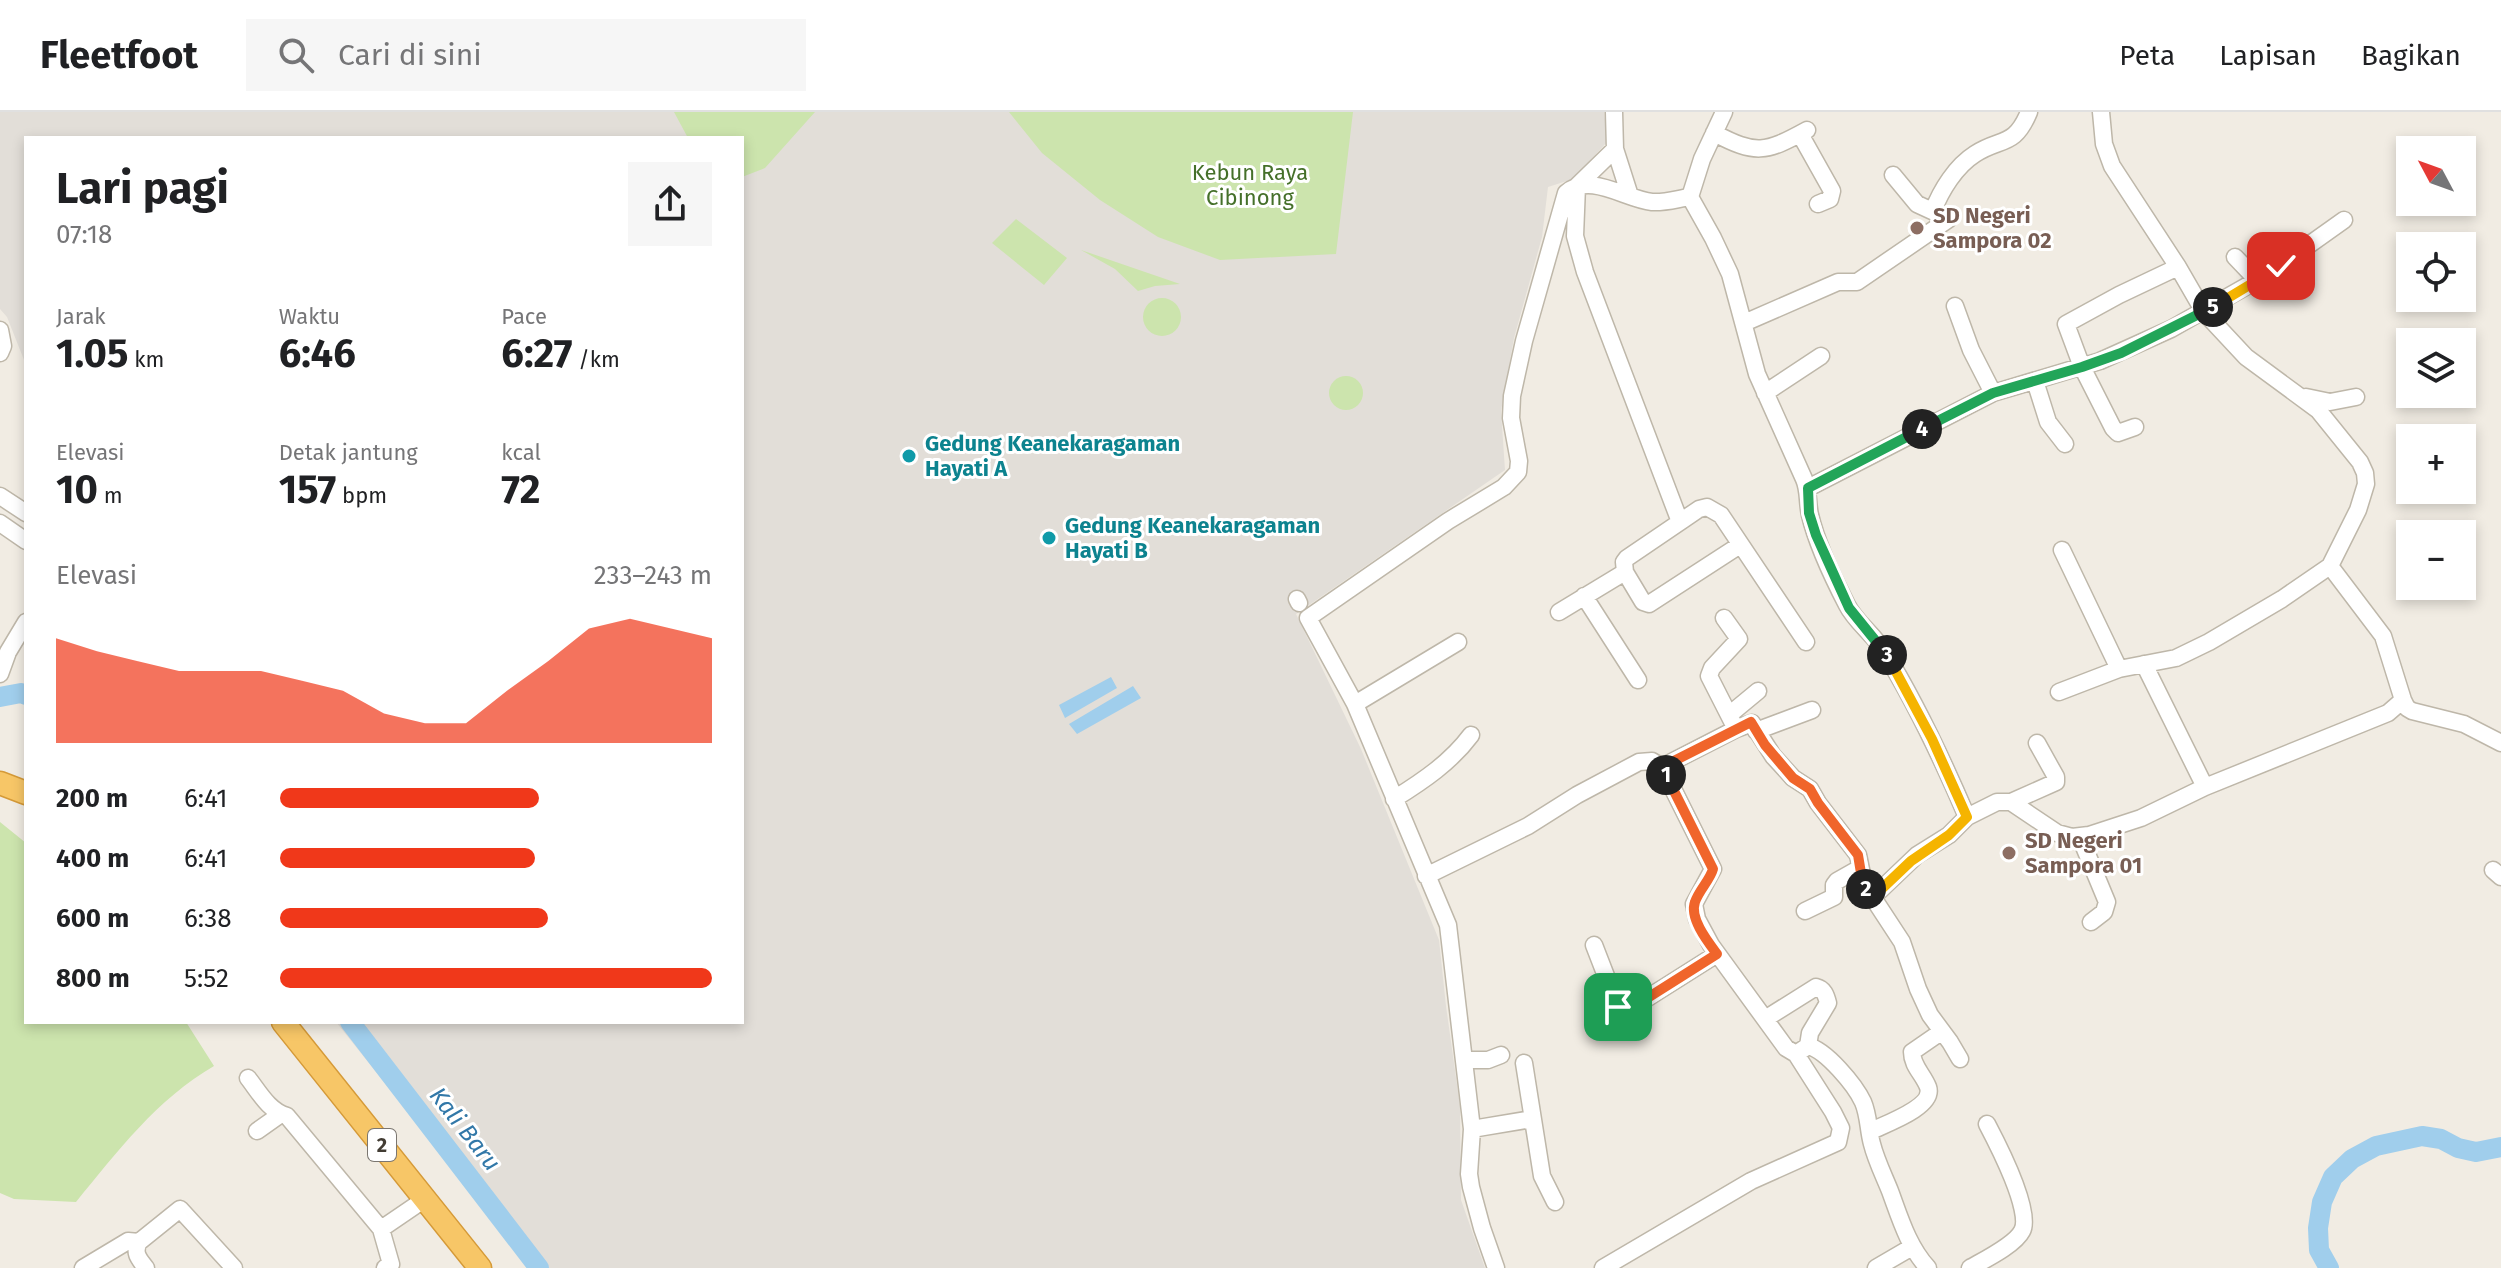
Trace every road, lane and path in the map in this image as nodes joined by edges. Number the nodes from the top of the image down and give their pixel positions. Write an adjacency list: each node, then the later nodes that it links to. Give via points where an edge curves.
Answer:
1 (1614, 112): 6 (street)
2 (1724, 112): 5 (street)
3 (2029, 112): 12 (street, via 2008,140 1964,163)
4 (2101, 112): 15 (street, via 2112,166)
5 (1714, 133): 10 (street); 11 (street, via 1757,150 1803,132 1832,191 1830,199)
6 (1615, 149): 8 (street); 9 (street)
7 (1893, 175): 12 (street, via 1912,199)
8 (1577, 186): 9 (street); 34 (street, via 1575,236 1585,272); 54 (street, via 1566,193 1512,396 1518,472 1504,487 1308,618)
9 (1630, 196): 10 (street, via 1651,202)
10 (1690, 197): 19 (street, via 1730,274)
11 (1818, 204)
12 (1933, 211): 19 (street, via 1953,221 1857,282 1838,282)
13 (2344, 220): 16 (street)
14 (2235, 257): 16 (street)
15 (2178, 267): 18 (street); 23 (street, via 2068,321)
16 (2257, 280): 18 (street)
17 (1955, 306): 26 (street)
18 (2204, 312): 23 (street); 27 (street, via 2246,357)
19 (1744, 323): 25 (street)
20 (0, 330): 21 (street)
21 (0, 353)
22 (1821, 356): 25 (street)
23 (2082, 367): 24 (street); 29 (street, via 2116,431)
24 (2035, 381): 26 (street); 30 (street, via 2043,412)
25 (1765, 393): 31 (street)
26 (1993, 393): 31 (street)
27 (2302, 397): 28 (street, via 2330,402); 39 (street, via 2335,429 2365,473 2364,496)
28 (2356, 397)
29 (2135, 427)
30 (2065, 444)
31 (1808, 488): 69 (street, via 1816,535 1849,608 1886,654)
32 (0, 496): 33 (street)
33 (24, 512)
34 (1680, 522): 37 (street, via 1707,507 1721,515); 40 (street, via 1627,558)
35 (0, 523): 36 (street)
36 (24, 540)
37 (1740, 545): 40 (street, via 1654,603 1643,602); 46 (street)
38 (2062, 550): 48 (street)
39 (2330, 566): 47 (street, via 2209,642 2176,658); 53 (street, via 2383,636)
40 (1625, 572): 41 (street)
41 (1584, 596): 42 (street); 50 (street)
42 (1559, 612)
43 (1724, 618): 56 (street, via 1739,639 1709,676)
44 (24, 625): 49 (street)
45 (1458, 642): 54 (street)
46 (1806, 642)
47 (2144, 664): 48 (street); 63 (street)
48 (2119, 669): 52 (street)
49 (1, 672)
50 (1638, 680)
51 (1758, 691): 56 (street)
52 (2059, 692)
53 (2403, 700): 60 (street, via 2412,711 2464,724); 63 (street, via 2388,713)
54 (1355, 704): 66 (street)
55 (1812, 710): 57 (street)
56 (1732, 722): 57 (street, via 1750,722); 61 (street)
57 (1756, 731): 73 (street, via 1793,778 1810,789 1858,855)
58 (1471, 735): 66 (street, via 1450,758)
59 (2037, 743): 67 (street, via 2056,782)
60 (2501, 743)
61 (1662, 767): 74 (street, via 1645,760 1626,768 1528,826); 79 (street, via 1713,869 1694,908)
62 (0, 783): 64 (highway)
63 (2205, 787): 71 (street, via 2141,818)
64 (24, 792)
65 (0, 799): 68 (highway)
66 (1394, 799): 74 (street)
67 (2011, 802): 69 (street, via 1997,802); 70 (street)
68 (24, 807)
69 (1967, 817): 75 (street)
70 (2057, 833): 71 (street); 72 (street)
71 (2080, 837): 77 (street, via 2107,902)
72 (2059, 852)
73 (1860, 868): 75 (street); 76 (street, via 1837,881 1834,897)
74 (1426, 876): 87 (street, via 1451,936)
75 (1872, 898): 83 (street, via 1902,942 1918,989)
76 (1805, 911)
77 (2091, 922)
78 (1594, 945): 79 (street, via 1624,1011)
79 (1717, 954): 80 (street)
80 (1765, 1019): 84 (street, via 1786,1048); 84 (street, via 1819,988 1828,1003)
81 (285, 1024): 96 (highway, 2)
82 (302, 1024): 96 (highway, 2)
83 (1941, 1032): 86 (street); 95 (street, via 1912,1052 1928,1096 1908,1114)
84 (1802, 1050): 95 (street, via 1824,1054 1861,1098); 108 (street, via 1841,1128 1838,1142 1741,1186)
85 (1501, 1055): 87 (street)
86 (1960, 1059)
87 (1464, 1060): 93 (street)
88 (1524, 1063): 91 (street)
89 (248, 1078): 90 (street)
90 (281, 1114): 94 (street); 98 (street)
91 (1532, 1119): 93 (street); 97 (street, via 1542,1176)
92 (1987, 1124): 111 (street, via 2015,1181 2024,1223 2007,1246)
93 (1472, 1129): 107 (street, via 1471,1187)
94 (257, 1131)
95 (1871, 1131): 100 (street)
96 (421, 1186): 98 (street); 105 (highway, 2); 106 (highway, 2)
97 (1555, 1202)
98 (381, 1229): 101 (street)
99 (139, 1242): 102 (street, via 128,1241); 103 (street, via 137,1255); 104 (street, via 180,1209)
100 (1912, 1247): 109 (street); 110 (street)
101 (389, 1267)
102 (83, 1268)
103 (146, 1268)
104 (234, 1268)
105 (480, 1268)
106 (497, 1268)
107 (1496, 1268)
108 (1603, 1268)
109 (1876, 1268)
110 (1928, 1268)
111 (1970, 1268)

